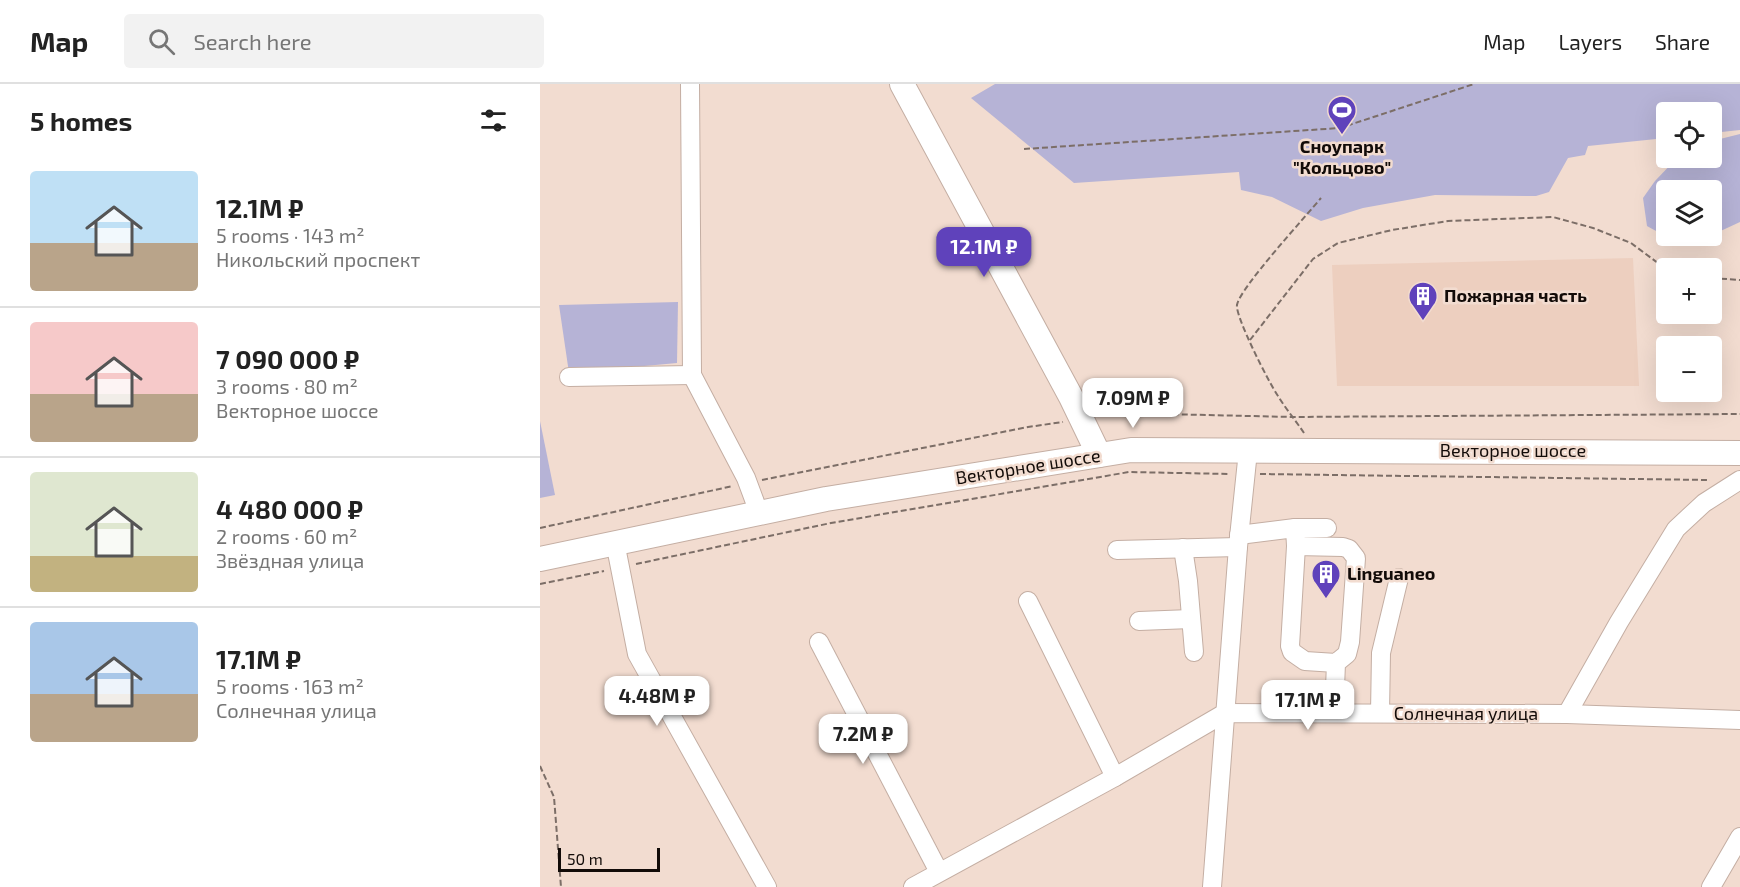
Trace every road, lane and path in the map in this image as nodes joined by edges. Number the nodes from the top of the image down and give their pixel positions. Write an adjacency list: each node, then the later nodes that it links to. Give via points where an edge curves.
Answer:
1 (690, 84): 10 (street)
2 (902, 84): 14 (main road)
3 (1474, 84): 4 (path, via 1340,128)
4 (1024, 149)
5 (1322, 198): 9 (path, via 1238,301 1237,315)
6 (1656, 262): 9 (path, via 1630,243 1553,217 1448,221 1392,230 1338,243 1313,259)
7 (1722, 279): 8 (path)
8 (1740, 280)
9 (1250, 340): 12 (path, via 1277,395)
10 (692, 375): 11 (street); 18 (street, via 746,478)
11 (569, 377)
12 (1316, 451): 13 (main road, Векторное шоссе); 15 (main road, Векторное шоссе)
13 (1740, 453)
14 (1099, 455): 15 (main road, Векторное шоссе, via 1131,450); 18 (main road, Векторное шоссе)
15 (1247, 462): 16 (path); 21 (street); 26 (path, via 1129,472 831,523)
16 (1716, 480)
17 (1740, 480): 38 (street, via 1704,503 1676,529)
18 (759, 513): 22 (main road, Векторное шоссе)
19 (1327, 528): 20 (street)
20 (1295, 537): 21 (street); 34 (street, via 1290,646 1305,661); 34 (street, via 1349,549 1356,558 1350,642 1347,654)
21 (1238, 541): 23 (street); 35 (street)
22 (615, 542): 25 (main road, Векторное шоссе); 26 (street)
23 (1183, 548): 24 (street); 30 (street)
24 (1117, 550)
25 (540, 559)
26 (620, 567): 28 (path); 45 (street, via 637,654)
27 (1399, 578): 37 (street, via 1381,653)
28 (540, 584)
29 (1028, 601): 41 (street)
30 (1191, 619): 31 (street); 33 (street)
31 (1139, 621)
32 (819, 642): 43 (street)
33 (1194, 652)
34 (1336, 663): 36 (street)
35 (1225, 713): 36 (street, Солнечная улица); 41 (street); 47 (street)
36 (1334, 713): 37 (street, Солнечная улица)
37 (1380, 713): 38 (street, Солнечная улица)
38 (1567, 714): 39 (street, Солнечная улица)
39 (1740, 720)
40 (540, 766): 44 (path, via 554,797)
41 (1115, 777): 43 (street)
42 (1740, 837): 48 (street)
43 (939, 872): 46 (street)
44 (561, 887)
45 (767, 887)
46 (913, 887)
47 (1212, 887)
48 (1711, 887)

